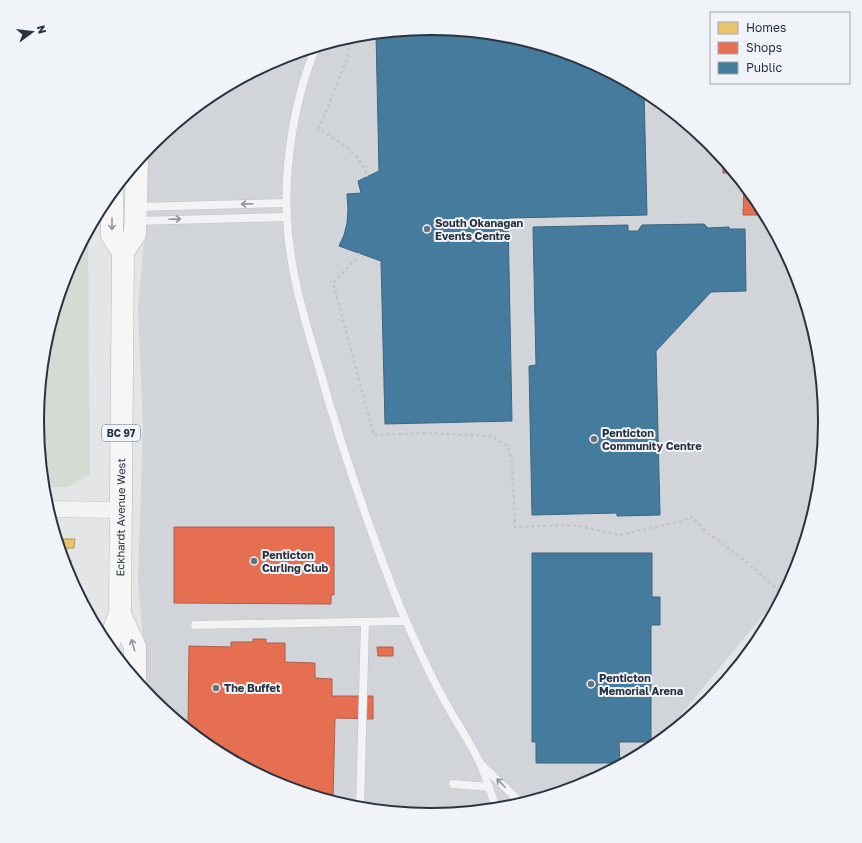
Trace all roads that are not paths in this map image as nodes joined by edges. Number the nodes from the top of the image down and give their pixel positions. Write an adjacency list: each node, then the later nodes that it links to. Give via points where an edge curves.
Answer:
1 (313, 54): 3 (lane, via 293,129)
2 (137, 171): 5 (highway)
3 (286, 203): 5 (lane, one-way to 5); 6 (lane)
4 (112, 204): 7 (highway, one-way to 7, via 112,235)
5 (136, 214): 6 (lane, one-way to 6); 7 (highway, via 135,234)
6 (286, 216): 11 (lane, via 294,278 332,414 350,472)
7 (123, 252): 9 (highway, Eckhardt Avenue West / BC 97)
8 (55, 510): 9 (street)
9 (120, 510): 10 (highway, Eckhardt Avenue West / BC 97)
10 (120, 614): 14 (highway, Eckhardt Avenue West / BC 97); 15 (highway, Eckhardt Avenue West / BC 97, one-way to 10, via 135,647)
11 (406, 621): 12 (lane); 16 (lane, via 440,694)
12 (365, 622): 13 (lane); 20 (lane)
13 (195, 624)
14 (111, 637)
15 (135, 670)
16 (480, 763): 18 (lane); 19 (lane, one-way to 16)
17 (453, 784): 18 (lane)
18 (489, 787): 21 (lane)
19 (516, 799)
20 (360, 802)
21 (495, 803)

